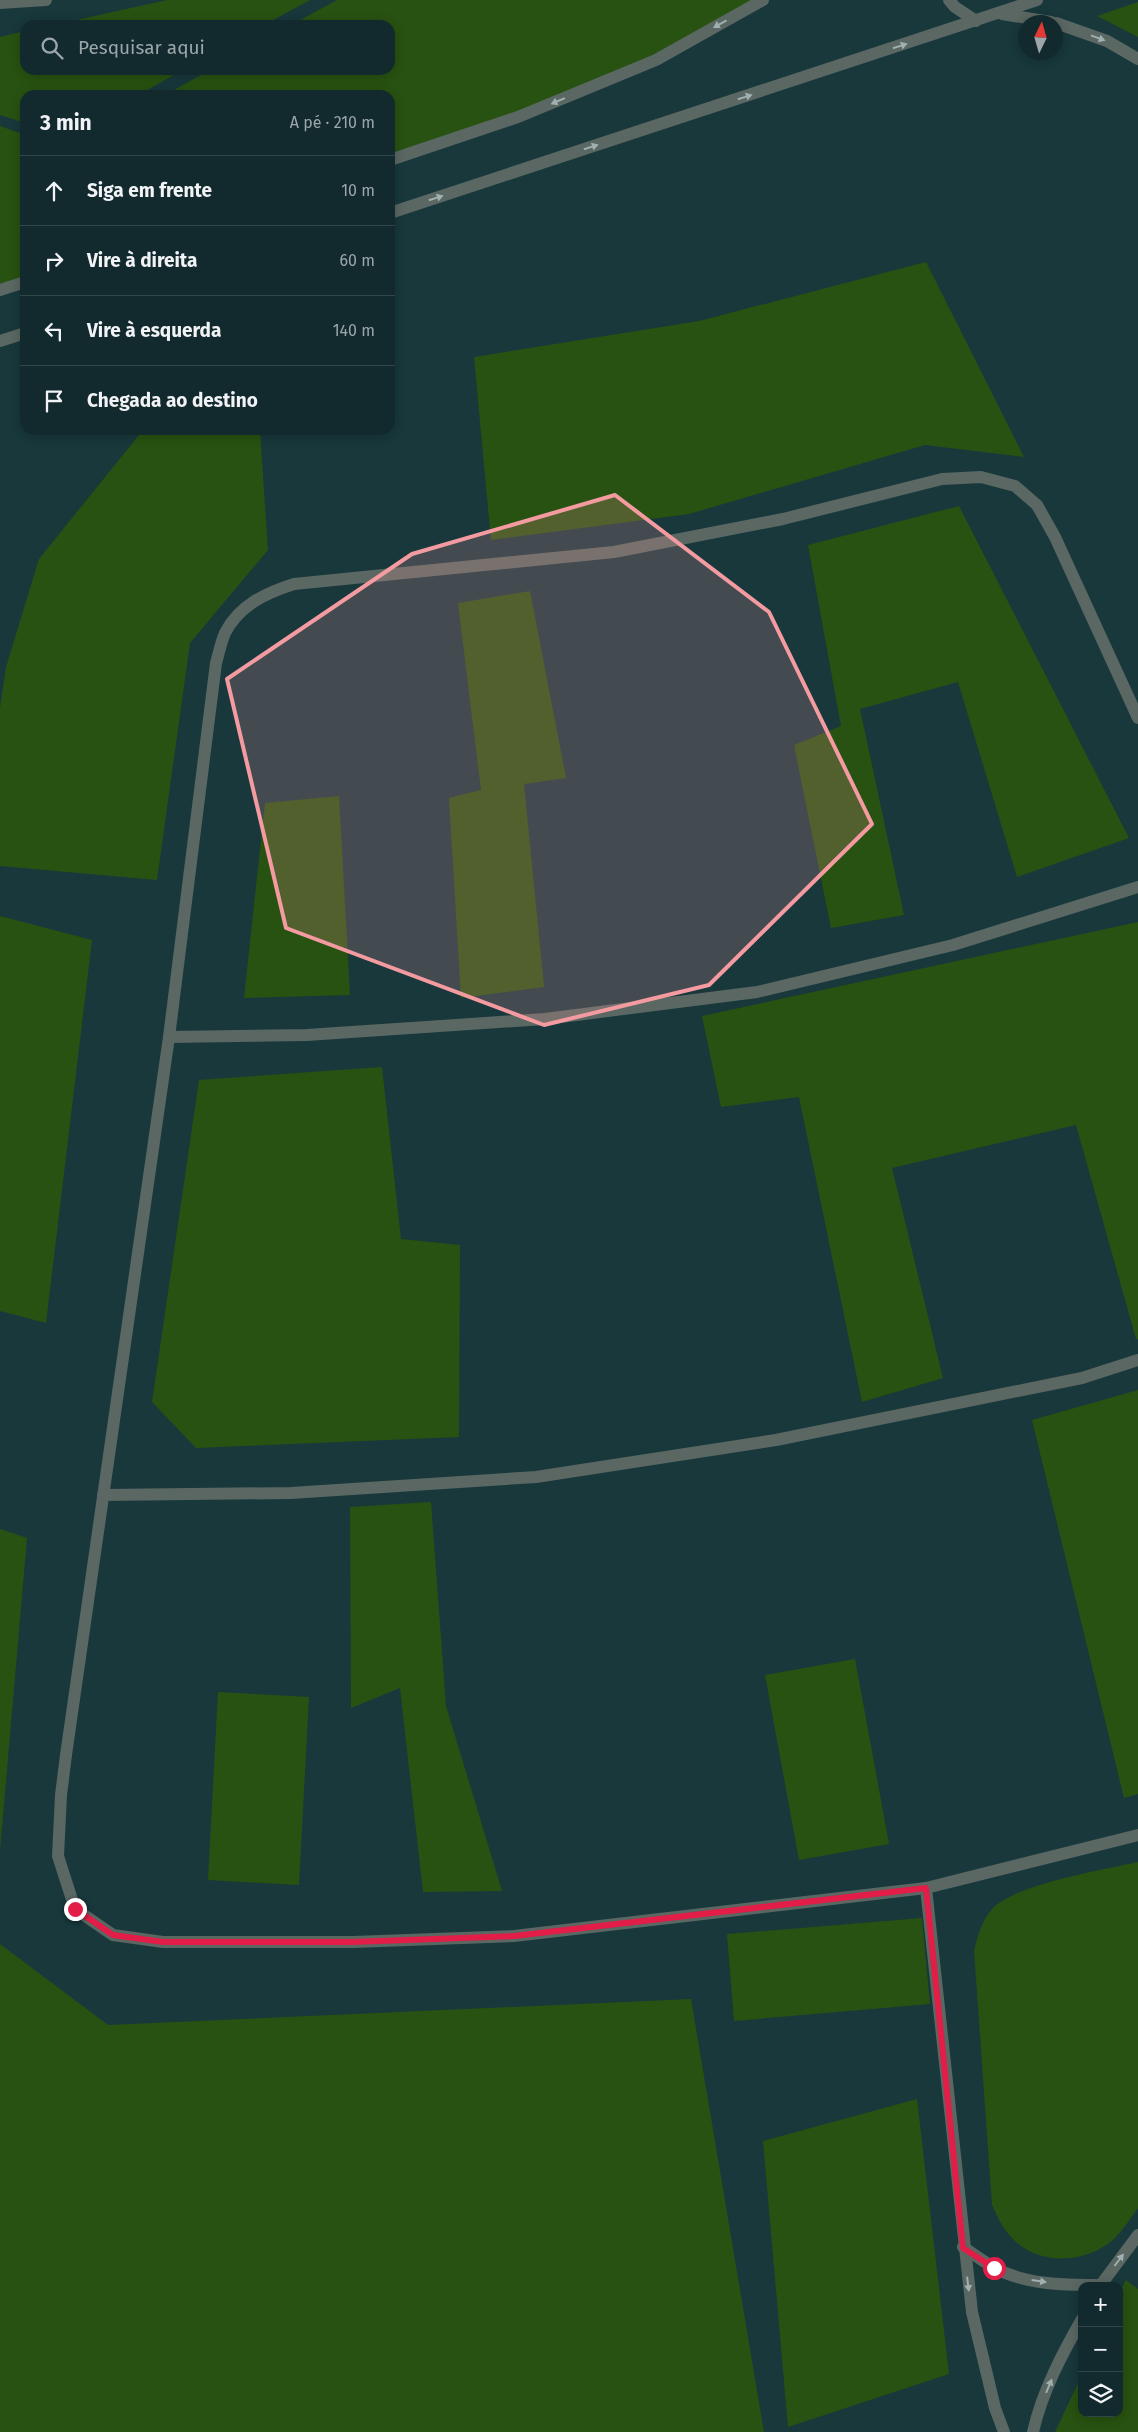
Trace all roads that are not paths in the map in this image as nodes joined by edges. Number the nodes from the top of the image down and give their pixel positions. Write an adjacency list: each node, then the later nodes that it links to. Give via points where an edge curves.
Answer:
1 (46, 0): 5 (street)
2 (763, 0): 11 (street, one-way to 11, via 656,60 518,117)
3 (949, 0): 8 (street)
4 (1037, 0): 6 (street)
5 (0, 3)
6 (1000, 13): 7 (street); 8 (street)
7 (1018, 16)
8 (976, 21): 12 (street, one-way to 8)
9 (1063, 26): 10 (street, one-way to 10, via 1107,42)
10 (1138, 59)
11 (395, 158)
12 (395, 211)
13 (20, 284): 14 (street)
14 (0, 290)
15 (20, 335): 16 (street)
16 (0, 341)
17 (1138, 718): 19 (street, via 1055,537 1037,505 1016,486 981,478 942,479 783,519 614,552 294,584 266,593 240,613 225,633 216,663)
18 (1138, 887): 19 (street, via 952,945 757,992 545,1019 306,1035)
19 (169, 1037): 21 (street)
20 (1138, 1360): 21 (street, via 1082,1378 776,1440 536,1477 291,1493)
21 (103, 1495): 23 (street, via 61,1795 58,1856 75,1909 113,1935 163,1942 352,1942 514,1936)
22 (1138, 1835): 23 (street)
23 (926, 1888): 25 (street)
24 (1138, 2235): 26 (street, one-way to 24)
25 (963, 2248): 27 (street, one-way to 27, via 994,2268 1023,2279); 29 (street, one-way to 29, via 972,2312 995,2408)
26 (1103, 2282)
27 (1078, 2285)
28 (1078, 2326): 30 (street, one-way to 28, via 1064,2351)
29 (1004, 2432)
30 (1032, 2432)

